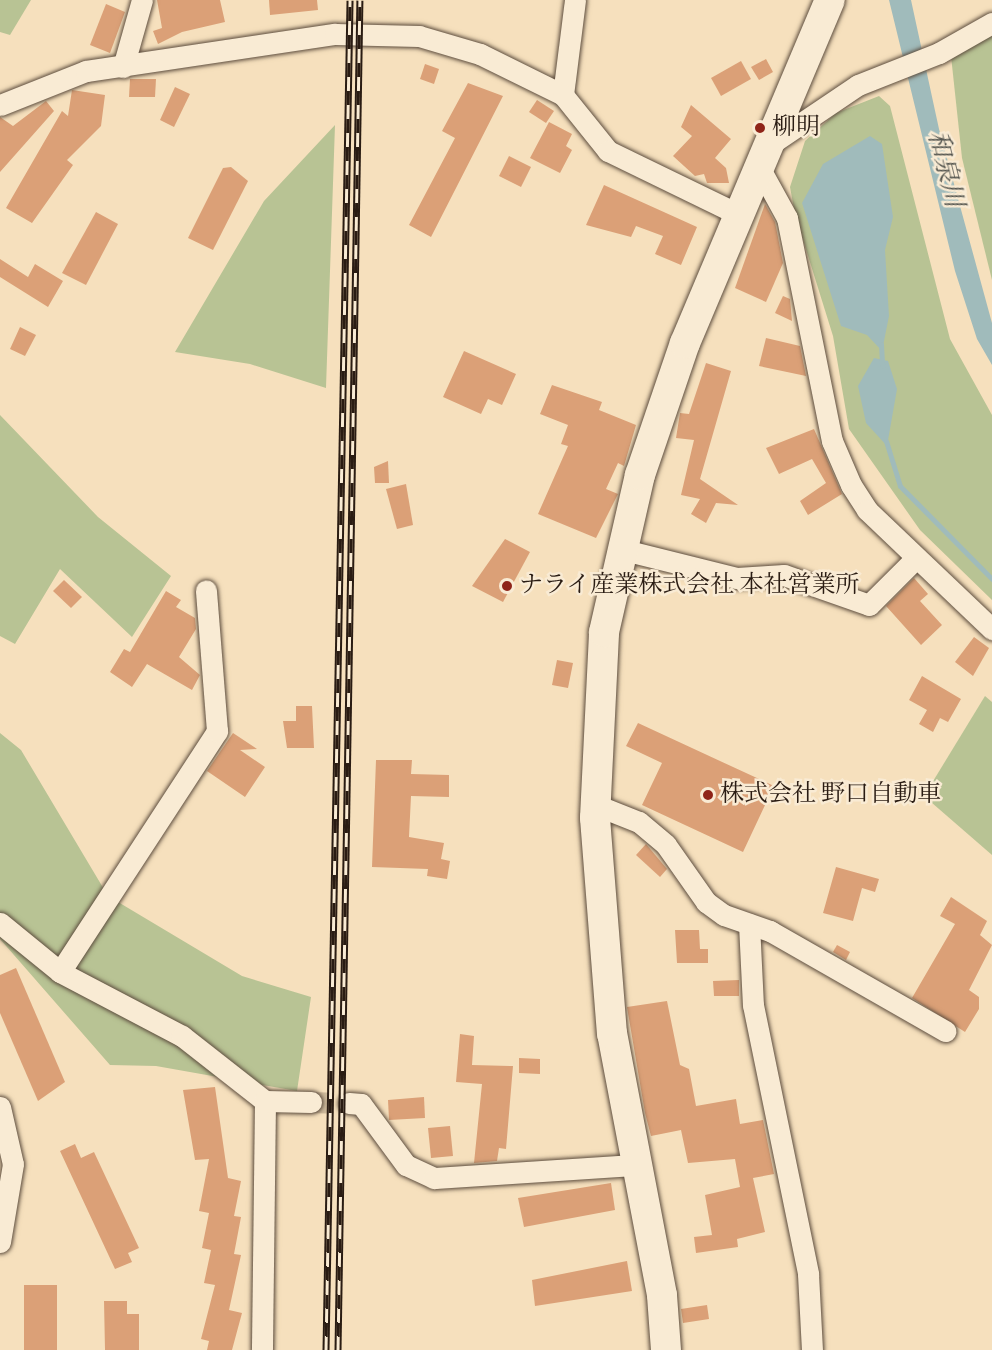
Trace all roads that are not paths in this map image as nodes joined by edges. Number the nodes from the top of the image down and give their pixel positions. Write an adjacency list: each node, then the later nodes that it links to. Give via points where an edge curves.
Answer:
1 (142, 0): 5 (street)
2 (575, 0): 6 (street)
3 (830, 0): 8 (street)
4 (992, 23): 8 (street, via 939,53 858,85)
5 (123, 67): 6 (street, via 335,34 419,36 480,54); 7 (street, via 86,71)
6 (563, 96): 9 (street, via 608,151)
7 (0, 105)
8 (764, 156): 9 (street); 11 (street, via 787,218 832,441 867,510)
9 (738, 214): 10 (street, via 685,343)
10 (620, 549): 11 (street, via 737,578 784,575 869,605); 14 (street, via 604,632)
11 (916, 558): 13 (street)
12 (206, 590): 17 (street, via 217,731)
13 (992, 629)
14 (596, 805): 16 (street, via 639,822 666,845 706,902); 23 (street, via 612,1034)
15 (0, 923): 17 (street)
16 (749, 924): 18 (street); 27 (street, via 753,1005 808,1274)
17 (60, 972): 19 (street, via 182,1036)
18 (945, 1031)
19 (265, 1101): 20 (street); 25 (street)
20 (311, 1102)
21 (349, 1103): 23 (street, via 361,1104 406,1165 434,1178)
22 (0, 1107): 24 (street, via 13,1164)
23 (635, 1165): 26 (street, via 662,1295)
24 (0, 1242)
25 (262, 1350)
26 (666, 1350)
27 (812, 1350)

